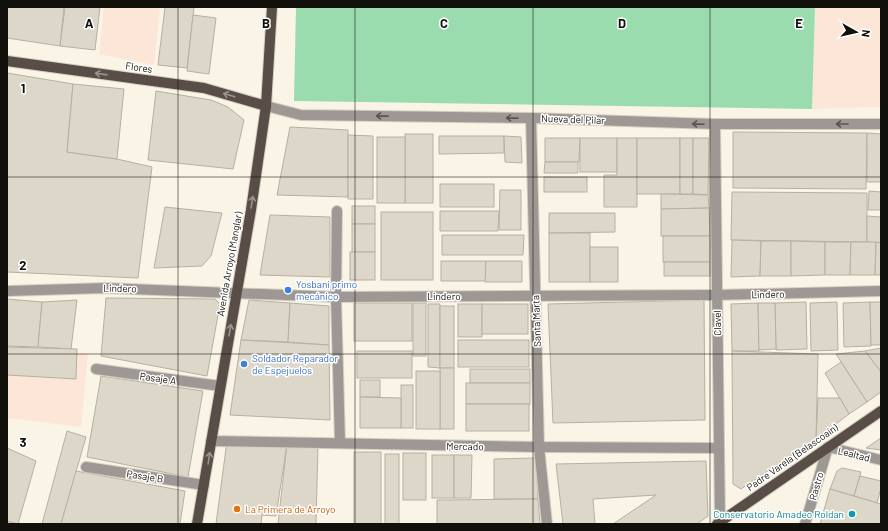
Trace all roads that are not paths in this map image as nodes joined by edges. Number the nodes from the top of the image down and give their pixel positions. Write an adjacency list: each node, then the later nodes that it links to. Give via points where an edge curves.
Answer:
1 (272, 7): 3 (main road, Avenida Arroyo (Manglar))
2 (7, 61): 3 (main road, Flores, one-way to 2, via 204,88)
3 (266, 106): 4 (street, Nueva del Pilar, one-way to 3, via 301,115); 10 (main road, Avenida Arroyo (Manglar), one-way to 3)
4 (531, 118): 5 (street, Nueva del Pilar, one-way to 4); 13 (street, Santa Marta)
5 (714, 124): 6 (street, Nueva del Pilar, one-way to 5); 11 (street, Clavel)
6 (881, 124)
7 (337, 211): 12 (street)
8 (7, 291): 10 (street, Lindero, via 106,288)
9 (881, 291): 11 (street, Lindero)
10 (236, 292): 12 (street, Lindero); 15 (main road, Avenida Arroyo (Manglar), one-way to 10)
11 (716, 295): 13 (street, Lindero); 21 (street, Clavel)
12 (336, 296): 13 (street, Lindero); 18 (street)
13 (535, 296): 20 (street, Santa Marta)
14 (96, 369): 15 (street, Pasaje A)
15 (220, 386): 17 (main road, Avenida Arroyo (Manglar))
16 (881, 411): 19 (main road, Padre Varela (Belascoaín))
17 (211, 441): 18 (street, Mercado); 24 (main road, Avenida Arroyo (Manglar), one-way to 17)
18 (340, 443): 20 (street, Mercado)
19 (828, 447): 22 (street, Lealtad); 25 (main road, Padre Varela (Belascoaín)); 28 (street, Rastro)
20 (539, 448): 21 (street, Mercado); 27 (street, Santa Marta)
21 (718, 448): 25 (street, Clavel)
22 (881, 460)
23 (86, 467): 24 (street, Pasaje B)
24 (204, 485): 26 (main road, Avenida Arroyo (Manglar))
25 (718, 523)
26 (197, 524)
27 (547, 524)
28 (805, 524)

